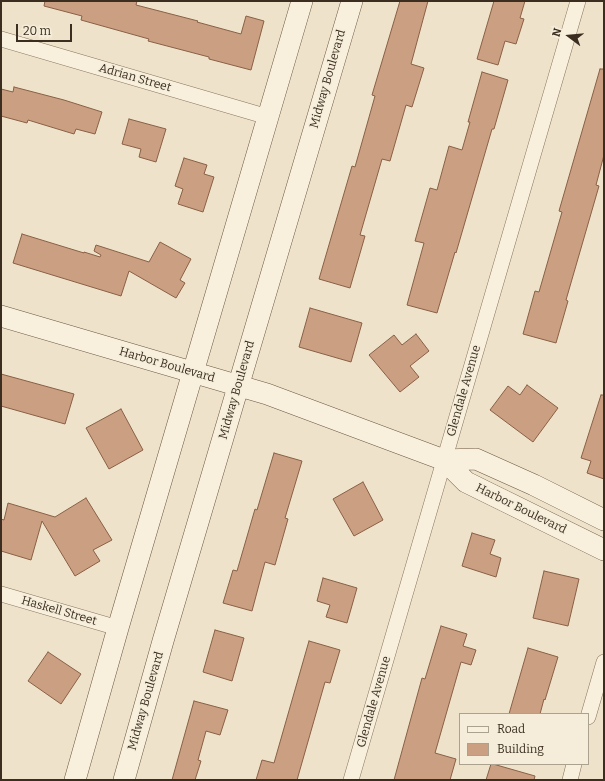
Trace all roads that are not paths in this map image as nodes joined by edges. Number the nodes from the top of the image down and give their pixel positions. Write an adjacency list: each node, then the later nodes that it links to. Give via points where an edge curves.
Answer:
1 (302, 1): 5 (street)
2 (352, 1): 8 (street, Midway Boulevard)
3 (578, 1): 9 (street, Glendale Avenue)
4 (1, 39): 5 (street, Adrian Street)
5 (268, 117): 7 (street)
6 (1, 316): 7 (street, Harbor Boulevard)
7 (193, 372): 8 (street, Harbor Boulevard); 13 (street)
8 (238, 386): 9 (street, Harbor Boulevard); 18 (street, Midway Boulevard)
9 (444, 460): 10 (street, Harbor Boulevard, via 476,459 534,484); 11 (street, Harbor Boulevard, via 466,482); 19 (street, Glendale Avenue)
10 (604, 520)
11 (604, 550)
12 (1, 594): 13 (street, Haskell Street)
13 (118, 628): 17 (street)
14 (604, 662): 15 (street)
15 (589, 714)
16 (574, 765): 20 (street)
17 (75, 780)
18 (124, 780)
19 (350, 780)
20 (570, 780)

